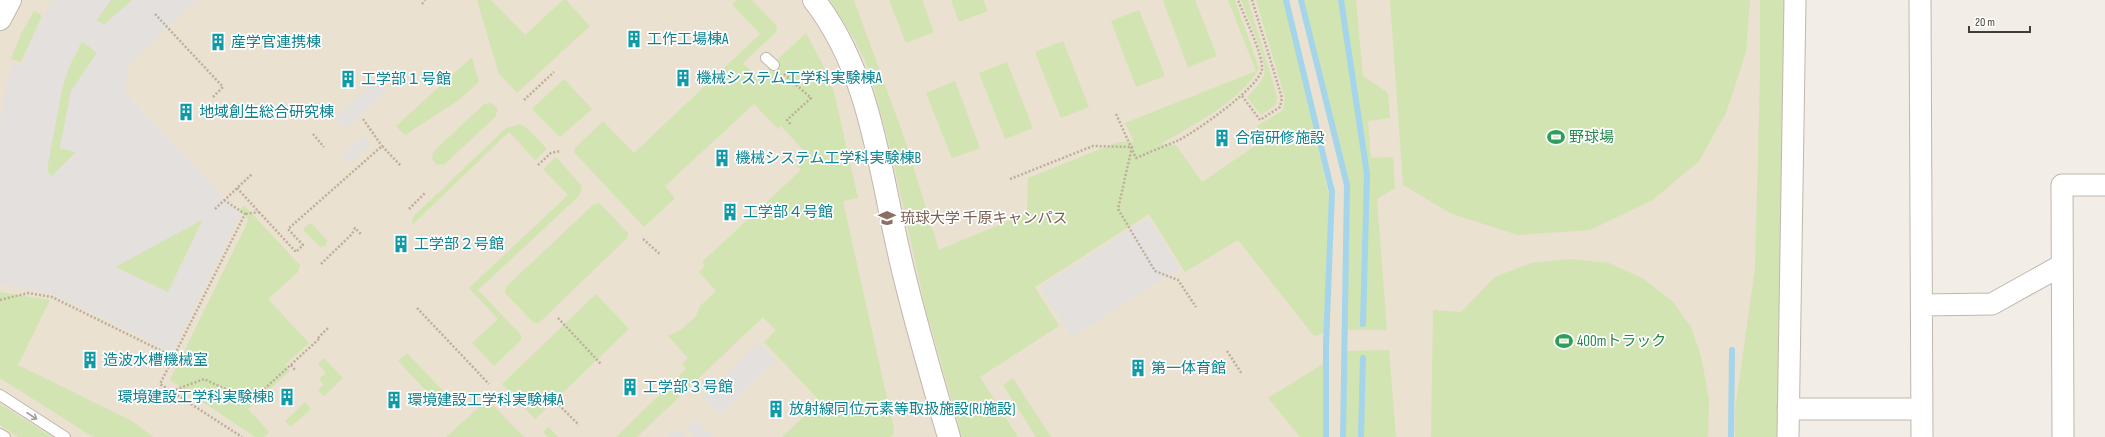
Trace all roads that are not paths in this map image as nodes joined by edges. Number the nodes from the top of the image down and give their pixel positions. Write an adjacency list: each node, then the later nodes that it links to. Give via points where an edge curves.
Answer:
1 (10, 0): 5 (street)
2 (814, 0): 17 (street, via 840,38 864,98 911,302)
3 (1795, 0): 12 (street)
4 (1920, 0): 10 (street)
5 (0, 19)
6 (766, 58): 7 (lane)
7 (774, 65)
8 (2105, 185): 9 (street, via 2062,185)
9 (2062, 265): 10 (street, via 1992,304); 20 (street)
10 (1922, 305): 13 (street)
11 (0, 395): 16 (lane, one-way to 16)
12 (1788, 409): 13 (street); 18 (street)
13 (1922, 409): 19 (street)
14 (0, 434): 15 (lane)
15 (5, 437)
16 (65, 437)
17 (949, 437)
18 (1788, 437)
19 (1922, 437)
20 (2063, 437)

